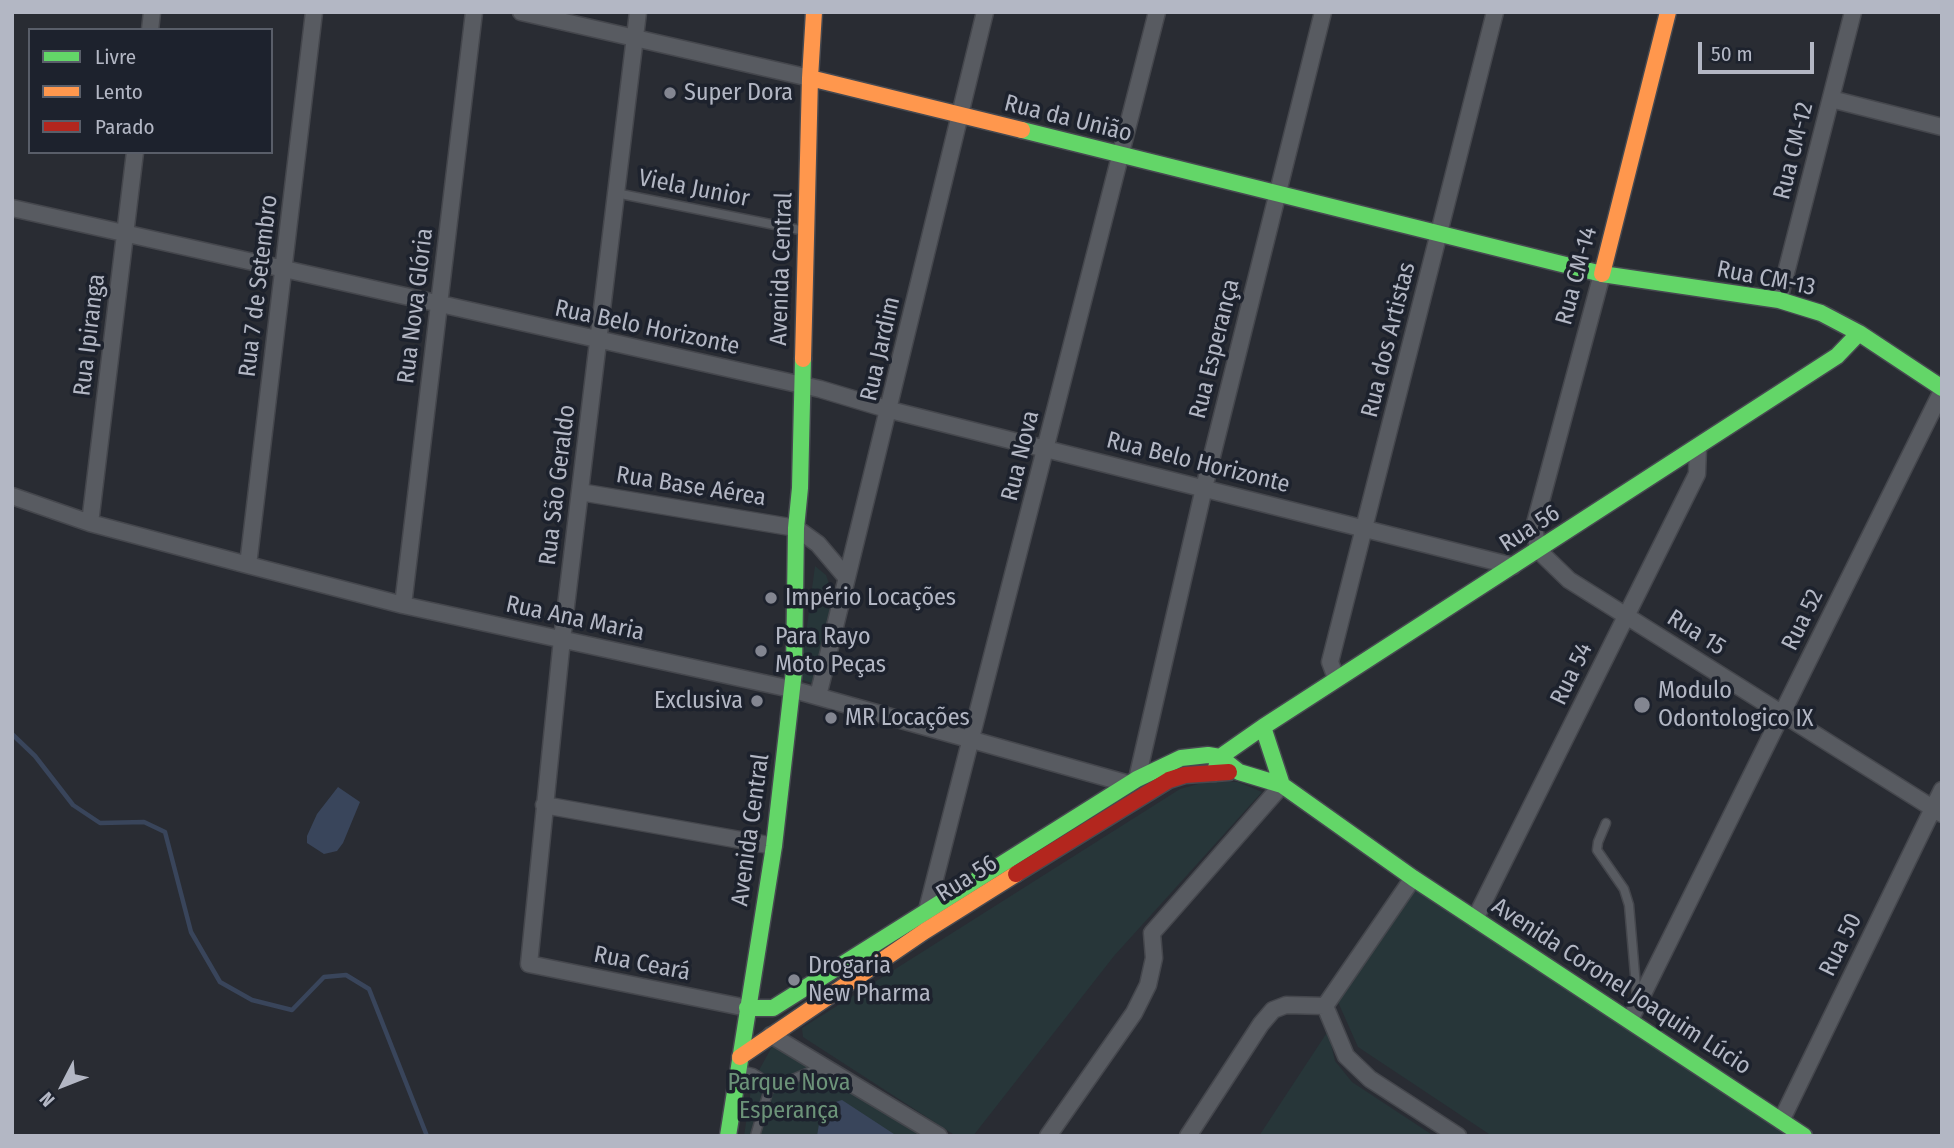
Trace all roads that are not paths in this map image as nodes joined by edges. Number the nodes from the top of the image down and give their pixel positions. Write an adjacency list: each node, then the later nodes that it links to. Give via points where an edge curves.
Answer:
1 (314, 12): 25 (street, Rua 7 de Setembro)
2 (474, 12): 28 (street, Rua Nova Glória)
3 (522, 12): 12 (street, Rua da União)
4 (638, 12): 12 (street, Rua São Geraldo)
5 (814, 12): 13 (street, Avenida Central)
6 (985, 12): 15 (street, Rua Jardim)
7 (1157, 12): 18 (street, Rua Nova)
8 (1323, 12): 20 (street, Rua Esperança)
9 (1495, 12): 24 (street, Rua dos Artistas)
10 (1668, 12): 26 (street, Rua CM-14)
11 (1853, 12): 14 (street, Rua CM-12)
12 (635, 38): 13 (street, Rua da União); 19 (street, Rua São Geraldo)
13 (810, 78): 15 (street, Rua da União); 22 (street, Avenida Central)
14 (1830, 99): 16 (street); 27 (street, Rua CM-12)
15 (959, 115): 18 (street, Rua da União); 33 (street, Rua Jardim)
16 (1942, 127)
17 (135, 154): 23 (street, Rua Ipiranga)
18 (1121, 156): 20 (street, Rua da União); 35 (street, Rua Nova)
19 (616, 193): 22 (lane, Viela Junior); 30 (street, Rua São Geraldo)
20 (1277, 195): 24 (street, Rua da União); 36 (street, Rua Esperança)
21 (12, 208): 23 (street, Rua Belo Horizonte)
22 (806, 231): 31 (street, Avenida Central)
23 (125, 234): 25 (street, Rua Belo Horizonte); 39 (street, Rua Ipiranga)
24 (1439, 236): 26 (street, Rua da União); 41 (street, Rua dos Artistas)
25 (284, 270): 28 (street, Rua Belo Horizonte); 43 (street, Rua 7 de Setembro)
26 (1602, 274): 27 (street, Rua CM-13); 42 (street, Rua CM-14, via 1534,527)
27 (1779, 300): 29 (street, Rua CM-13, via 1821,313)
28 (439, 305): 30 (street, Rua Belo Horizonte); 46 (street, Rua Nova Glória)
29 (1859, 332): 32 (street, Rua CM-13); 34 (street, Rua 56, via 1837,356)
30 (598, 341): 31 (street, Rua Belo Horizonte); 37 (street, Rua São Geraldo)
31 (802, 385): 33 (street, Rua Belo Horizonte); 40 (street, Avenida Central)
32 (1942, 389): 52 (street, Rua 52)
33 (890, 410): 35 (street, Rua Belo Horizonte); 45 (street, Rua Jardim)
34 (1698, 447): 42 (street, Rua 56); 47 (street, Rua 54, via 1697,474)
35 (1046, 449): 36 (street, Rua Belo Horizonte); 54 (street, Rua Nova)
36 (1204, 488): 41 (street, Rua Belo Horizonte); 58 (street, Rua Esperança)
37 (580, 492): 40 (street, Rua Base Aérea); 48 (street, Rua São Geraldo)
38 (12, 496): 39 (street, Rua Ana Maria)
39 (90, 523): 43 (street, Rua Ana Maria)
40 (796, 528): 45 (street, via 818,544); 50 (street, Avenida Central)
41 (1364, 529): 44 (street, Rua Belo Horizonte); 49 (street, Rua dos Artistas, via 1330,662)
42 (1538, 551): 44 (street, Rua 56); 47 (street, Rua 15, via 1569,580)
43 (248, 565): 46 (street, Rua Ana Maria)
44 (1513, 566): 49 (street, Rua 56)
45 (846, 577): 51 (street, Rua Jardim)
46 (403, 605): 48 (street, Rua Ana Maria)
47 (1626, 615): 52 (street, Rua 15); 67 (street, Rua 54)
48 (562, 639): 50 (street, Rua Ana Maria); 61 (street, Rua São Geraldo)
49 (1336, 678): 53 (street, Rua 56)
50 (791, 689): 51 (street, Rua Ana Maria); 64 (street, Avenida Central)
51 (818, 696): 54 (street, Rua Ana Maria)
52 (1782, 713): 62 (street, Rua 15); 69 (street, Rua 52)
53 (1263, 727): 55 (street, Rua 56); 59 (street)
54 (972, 738): 58 (street, Rua Ana Maria); 66 (street, Rua Nova)
55 (1220, 757): 56 (street, Avenida Coronel Joaquim Lúcio); 57 (street); 58 (street, Rua 56, via 1181,758)
56 (1239, 772): 57 (street, Avenida Coronel Joaquim Lúcio); 59 (street, Avenida Coronel Joaquim Lúcio)
57 (1214, 773): 73 (street, Rua 56, via 1169,779 925,931)
58 (1133, 782): 66 (street, Rua 56)
59 (1282, 785): 65 (street, Avenida Coronel Joaquim Lúcio); 81 (street, via 1152,933 1154,958 1134,1013)
60 (1942, 790): 62 (street, Rua 50)
61 (544, 805): 64 (street); 68 (street, Rua São Geraldo)
62 (1937, 811): 77 (street, Rua 50)
63 (1606, 823): 69 (lane, via 1597,850 1624,889 1629,905)
64 (774, 846): 71 (street, Avenida Central)
65 (1413, 877): 67 (street, Avenida Coronel Joaquim Lúcio); 70 (street)
66 (927, 910): 71 (street, Rua 56, via 773,1008)
67 (1475, 919): 72 (street, Avenida Coronel Joaquim Lúcio)
68 (528, 964): 71 (street, Rua Ceará)
69 (1638, 1005): 72 (street, Rua 52)
70 (1325, 1006): 82 (street, via 1286,1005 1273,1010); 83 (street, via 1346,1056 1362,1072)
71 (747, 1009): 74 (street, Avenida Central)
72 (1630, 1020): 77 (street, Avenida Coronel Joaquim Lúcio)
73 (771, 1035): 74 (street, Rua 56); 75 (street)
74 (739, 1063): 76 (lane); 78 (street, Avenida Central)
75 (822, 1066): 76 (lane); 80 (street)
76 (769, 1089): 79 (lane)
77 (1781, 1121): 84 (street, Avenida Coronel Joaquim Lúcio)
78 (728, 1136)
79 (755, 1136)
80 (939, 1136)
81 (1048, 1136)
82 (1188, 1136)
83 (1458, 1136)
84 (1804, 1136)

